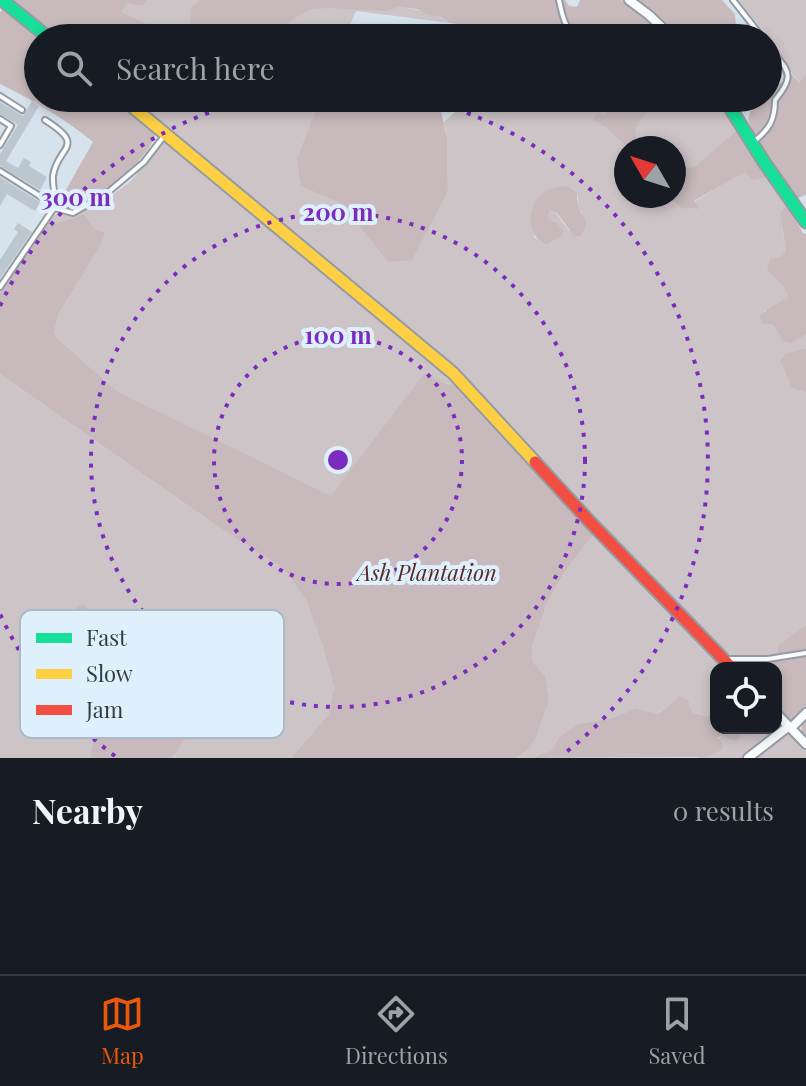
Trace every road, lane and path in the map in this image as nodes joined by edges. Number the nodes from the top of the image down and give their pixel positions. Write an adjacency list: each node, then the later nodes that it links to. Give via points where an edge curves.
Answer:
1 (2, 0): 5 (street)
2 (559, 0): 6 (lane)
3 (629, 0): 7 (street)
4 (733, 0): 8 (lane)
5 (32, 24)
6 (565, 24)
7 (658, 24)
8 (752, 24)
9 (782, 64): 10 (lane, via 788,80)
10 (782, 92)
11 (0, 96): 12 (lane)
12 (22, 110)
13 (139, 112): 18 (street)
14 (733, 112): 19 (street)
15 (776, 112): 19 (lane)
16 (0, 119): 20 (lane, via 11,126)
17 (45, 120): 23 (lane, via 66,135 67,143 52,180)
18 (165, 134): 23 (lane, via 144,162 106,194 73,213); 27 (street, via 453,373)
19 (752, 143): 22 (street)
20 (0, 145)
21 (0, 171): 23 (lane)
22 (802, 206): 24 (street)
23 (54, 208): 25 (lane)
24 (806, 222)
25 (0, 287)
26 (806, 653): 27 (lane)
27 (723, 659): 28 (street)
28 (726, 662)
29 (806, 713): 31 (street)
30 (782, 719): 31 (street)
31 (790, 727): 32 (street); 33 (street)
32 (806, 744)
33 (748, 758)

